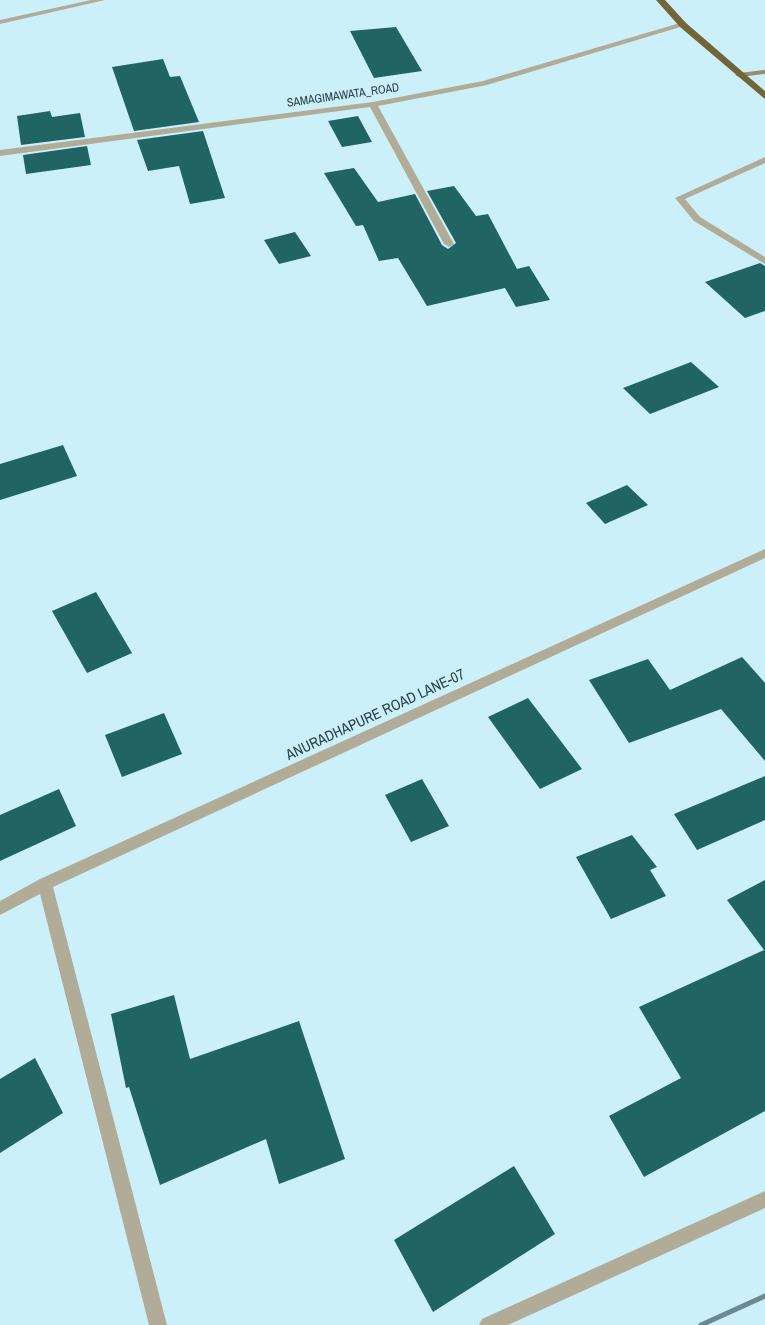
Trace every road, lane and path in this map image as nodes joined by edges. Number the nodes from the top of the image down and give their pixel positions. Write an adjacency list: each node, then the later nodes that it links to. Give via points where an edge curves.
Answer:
1 (101, 0): 3 (street)
2 (660, 0): 4 (highway)
3 (0, 22)
4 (683, 25): 6 (highway); 8 (street, SAMAGIMAWATA_ROAD, via 484,83)
5 (765, 72): 6 (street)
6 (739, 75): 7 (highway)
7 (765, 96)
8 (373, 104): 9 (street, SAMAGIMAWATA_ROAD); 11 (street)
9 (0, 153)
10 (765, 160): 12 (street, via 679,198 697,219)
11 (450, 244)
12 (765, 261)
13 (765, 553): 14 (street, ANURADHAPURE ROAD LANE-07)
14 (45, 884): 15 (street, ANURADHAPURE ROAD LANE-07); 17 (street)
15 (0, 908)
16 (765, 1199): 18 (street)
17 (158, 1325)
18 (488, 1325)

